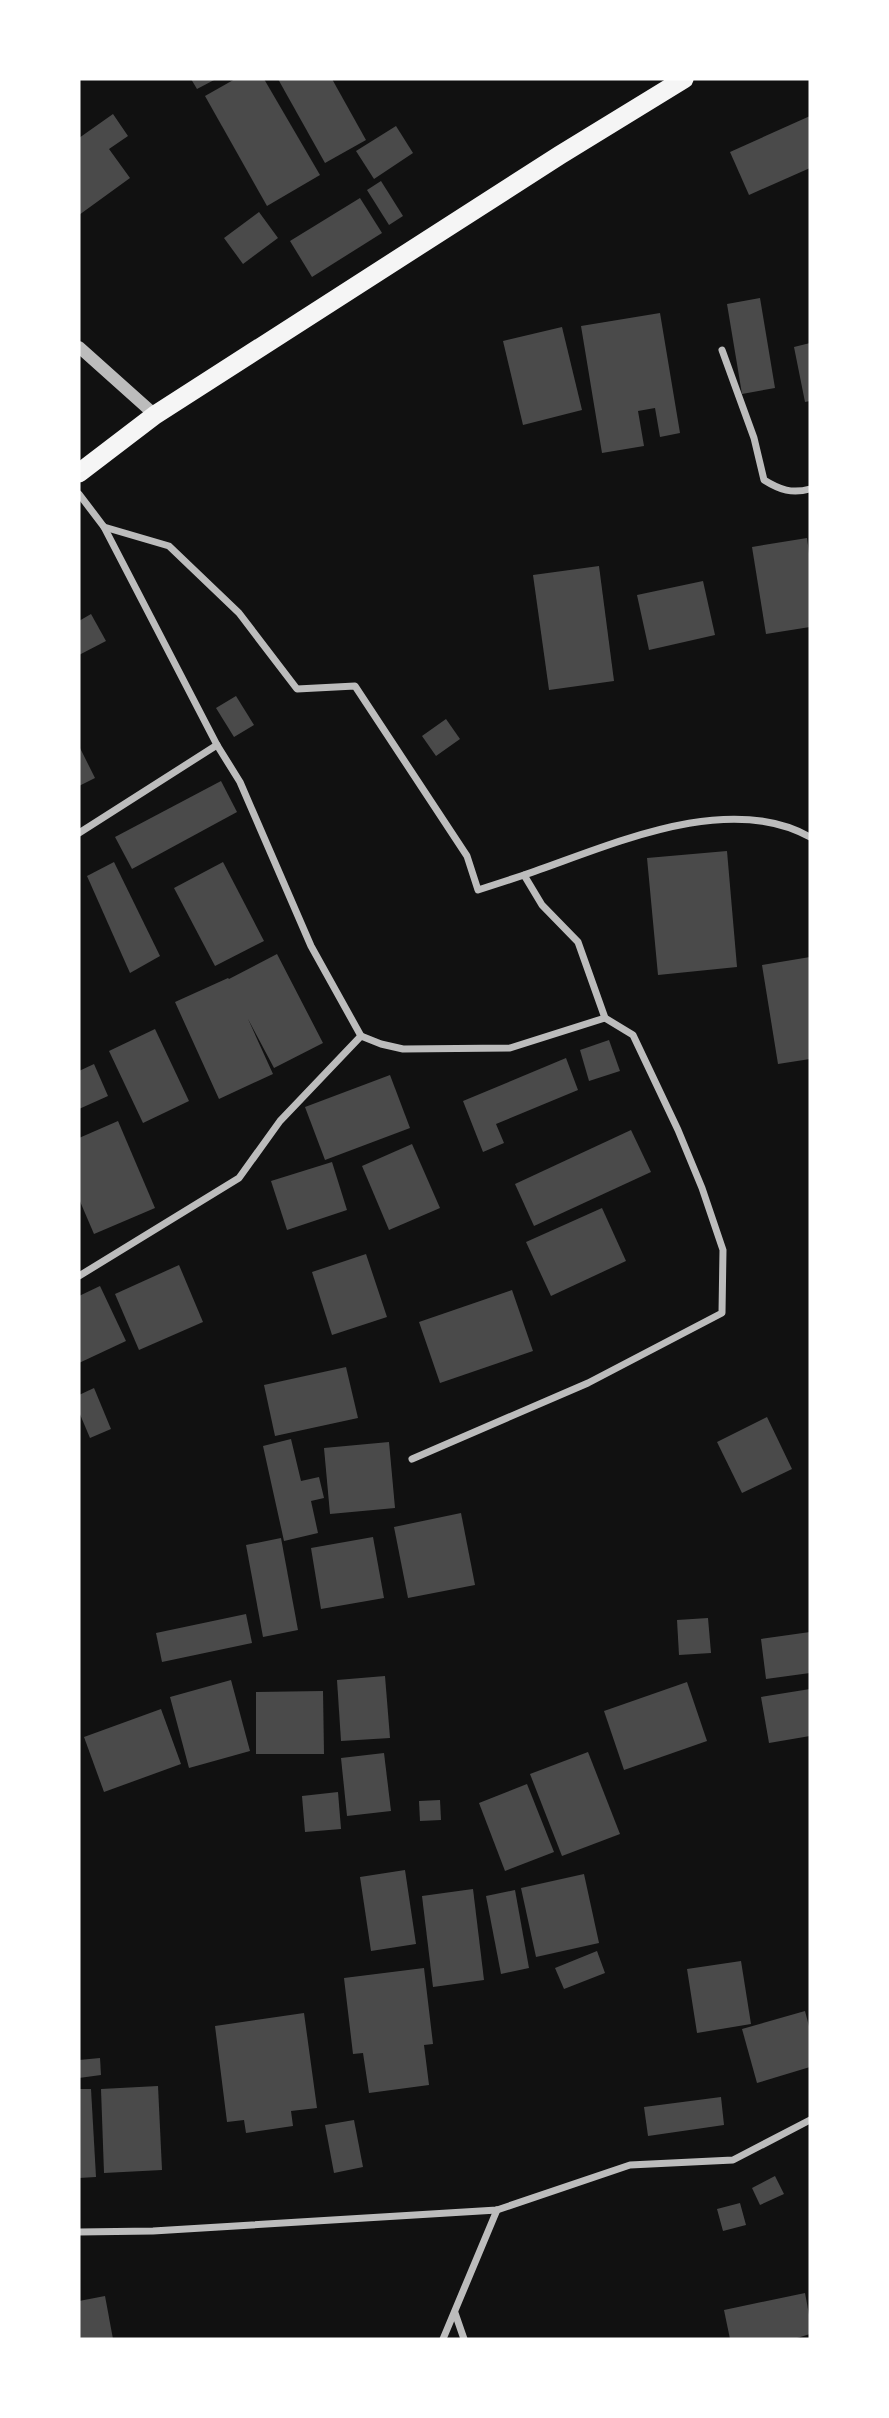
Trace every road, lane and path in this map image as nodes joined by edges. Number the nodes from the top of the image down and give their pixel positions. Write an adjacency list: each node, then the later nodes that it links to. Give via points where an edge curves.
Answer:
1 (684, 79): 4 (highway)
2 (79, 347): 4 (street)
3 (722, 350): 6 (street, via 764,480 778,489)
4 (155, 415): 5 (highway)
5 (79, 473)
6 (810, 489)
7 (79, 494): 8 (street)
8 (104, 527): 9 (street); 12 (street, via 169,546 239,613 298,689 355,686 467,856 478,891)
9 (217, 745): 10 (street); 14 (street, via 240,782 312,946)
10 (79, 832)
11 (810, 836): 12 (street, via 794,828 741,818 670,827)
12 (524, 875): 13 (street, via 542,905 578,942)
13 (605, 1018): 14 (street, via 510,1048 403,1049); 16 (street, via 633,1035 702,1188 723,1250 722,1313 588,1383)
14 (361, 1037): 15 (street, via 280,1121 239,1178)
15 (79, 1276)
16 (412, 1459)
17 (810, 2120): 18 (street, via 733,2160 630,2165)
18 (497, 2210): 19 (street); 20 (street)
19 (79, 2232)
20 (455, 2313): 21 (street); 22 (street)
21 (443, 2339)
22 (464, 2339)

